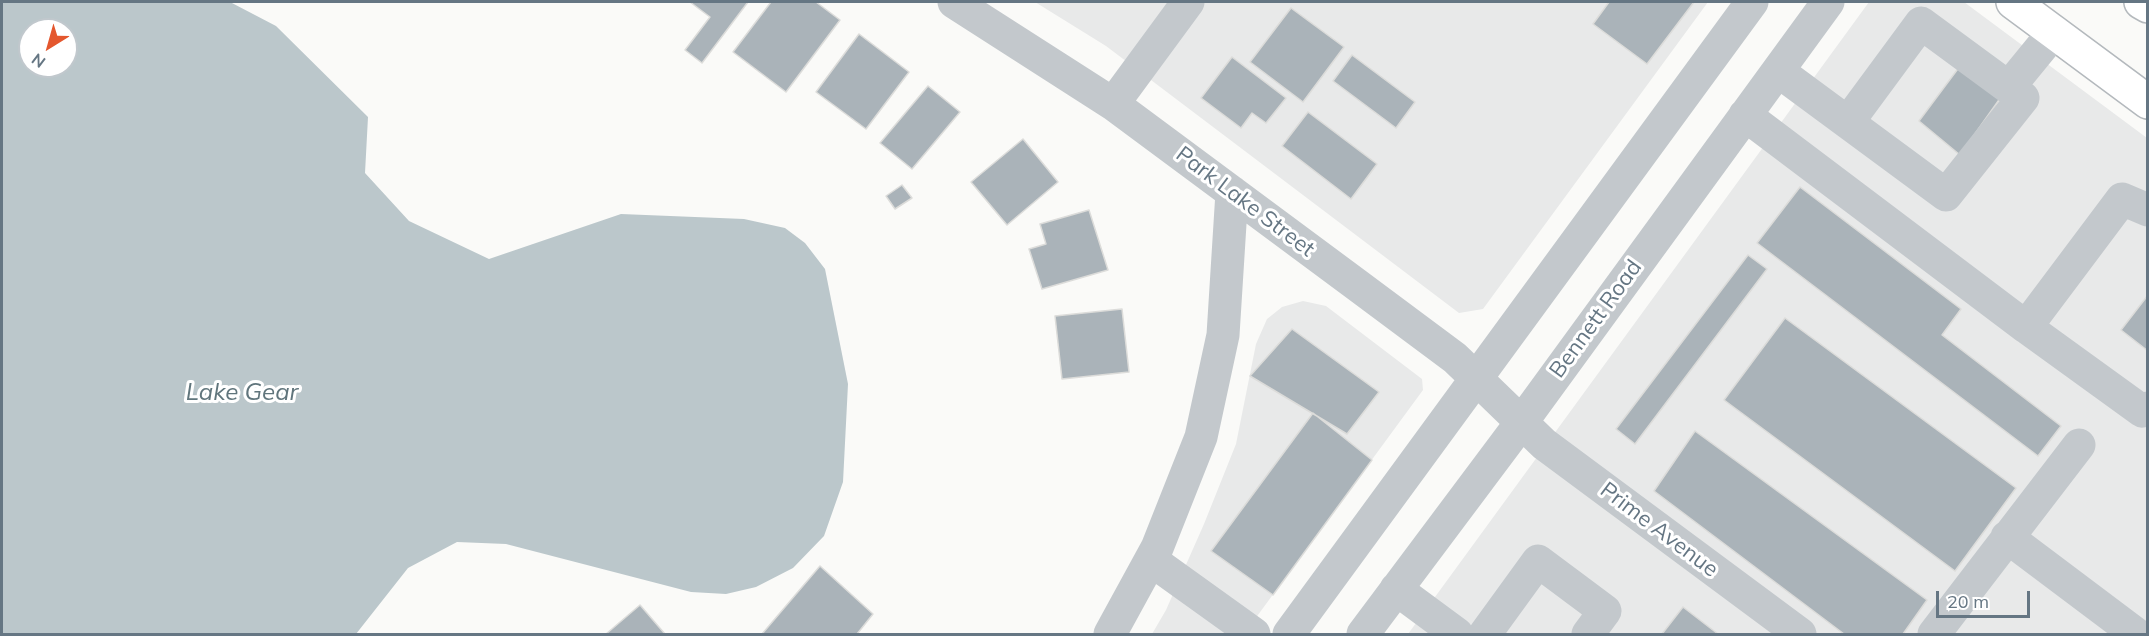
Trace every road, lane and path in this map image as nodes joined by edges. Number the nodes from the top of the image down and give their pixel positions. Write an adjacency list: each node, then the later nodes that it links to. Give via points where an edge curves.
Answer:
1 (954, 2): 12 (street, Park Lake Street)
2 (1188, 2): 12 (street)
3 (1752, 2): 18 (street)
4 (1828, 2): 9 (street, Bennett Road)
5 (2013, 2): 8 (highway)
6 (2141, 2): 7 (highway)
7 (2148, 6)
8 (2054, 32): 10 (street); 11 (highway)
9 (1778, 70): 13 (street, Bennett Road); 14 (street)
10 (2009, 87): 14 (street, via 1921,23); 14 (street, via 2023,98 1946,195)
11 (2148, 102)
12 (1113, 104): 15 (street, Park Lake Street)
13 (1745, 115): 17 (street); 20 (street, Bennett Road)
14 (1848, 122)
15 (1232, 192): 18 (street, Park Lake Street, via 1455,358); 23 (street, via 1223,335 1204,426)
16 (2148, 210): 17 (street, via 2122,199)
17 (2026, 327): 19 (street, via 2142,411)
18 (1477, 379): 20 (street, Park Lake Street); 28 (street)
19 (2148, 408)
20 (1521, 423): 24 (street, Bennett Road); 33 (street, Prime Avenue)
21 (2079, 445): 22 (street)
22 (2007, 537): 34 (street); 35 (street)
23 (1151, 560): 25 (street); 26 (street)
24 (1396, 589): 29 (street, Bennett Road); 30 (street)
25 (1216, 624): 27 (street)
26 (1110, 634)
27 (1254, 634)
28 (1289, 634)
29 (1362, 634)
30 (1457, 634)
31 (1485, 634): 32 (street, via 1538,561 1605,611)
32 (1588, 634)
33 (1800, 634)
34 (1934, 634)
35 (2136, 634)

